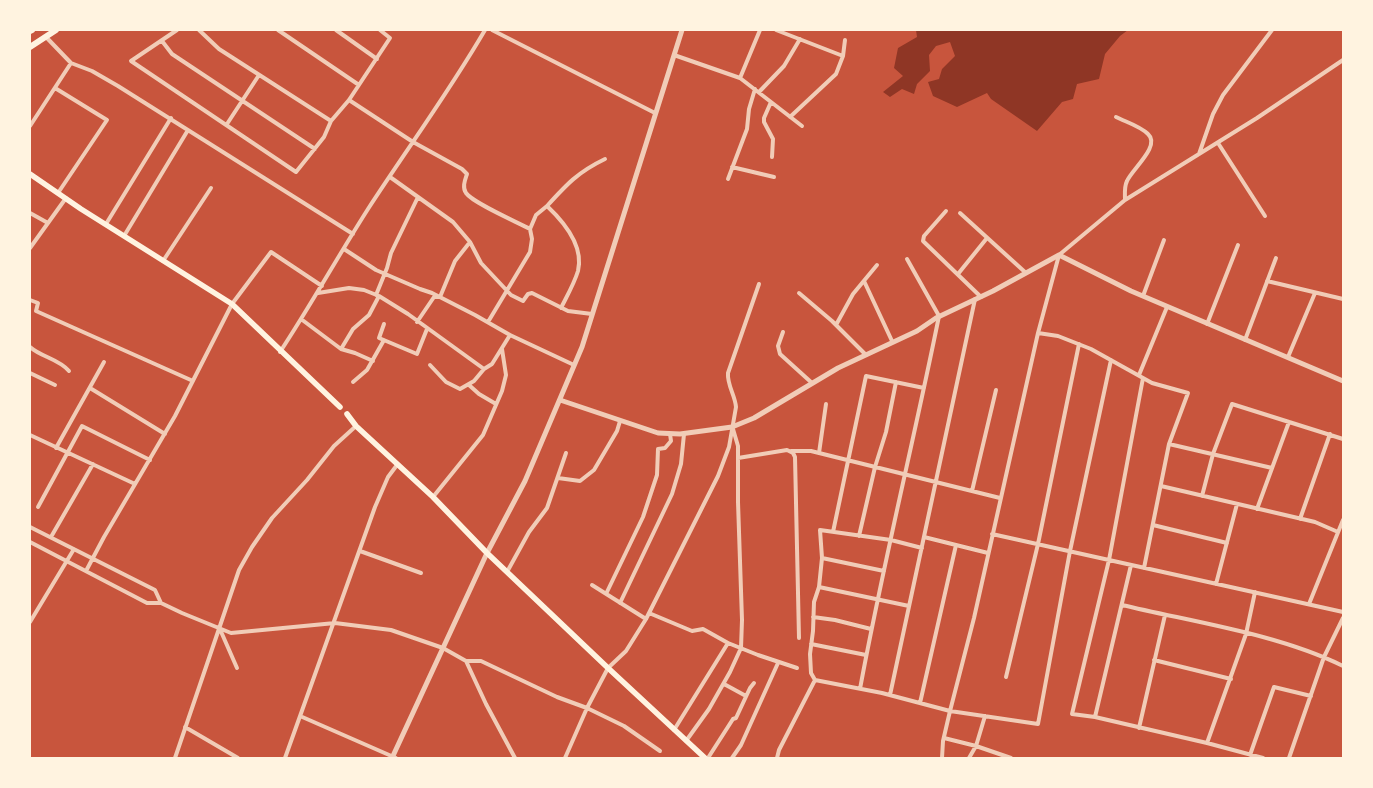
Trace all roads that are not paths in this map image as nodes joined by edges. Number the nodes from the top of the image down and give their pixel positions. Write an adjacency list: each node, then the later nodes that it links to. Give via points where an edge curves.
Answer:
1 (56, 30): 13 (main road)
2 (178, 30): 16 (street)
3 (200, 30): 23 (street, via 218,49)
4 (278, 30): 25 (street)
5 (336, 30): 20 (street)
6 (380, 30): 20 (street, via 390,38)
7 (485, 30): 40 (street)
8 (492, 30): 31 (street)
9 (682, 30): 18 (street)
10 (760, 30): 24 (street)
11 (776, 30): 14 (street)
12 (1272, 30): 43 (street, via 1222,95)
13 (46, 37): 17 (main road); 22 (street)
14 (800, 39): 19 (street); 27 (street, via 784,66)
15 (845, 40): 19 (street)
16 (162, 41): 28 (street, via 172,54); 36 (street, via 131,61)
17 (30, 47)
18 (674, 56): 24 (street); 31 (street)
19 (843, 56): 32 (street, via 832,79)
20 (377, 59): 25 (street)
21 (1343, 60): 41 (street)
22 (71, 63): 26 (street); 34 (street, via 92,71)
23 (259, 75): 28 (street); 35 (street)
24 (740, 78): 27 (street)
25 (359, 85): 29 (street)
26 (55, 88): 37 (street); 52 (street, via 107,120)
27 (757, 91): 30 (street); 46 (street)
28 (243, 100): 36 (street); 42 (street)
29 (349, 100): 35 (street); 40 (street)
30 (771, 102): 32 (street); 44 (street, via 764,122 773,139)
31 (656, 113): 98 (street)
32 (790, 116): 38 (street)
33 (1116, 117): 55 (street, via 1147,133 1152,140 1128,178)
34 (171, 118): 39 (street); 62 (street)
35 (331, 120): 42 (street)
36 (227, 124): 42 (street, via 296,172)
37 (30, 126)
38 (802, 126)
39 (188, 130): 64 (street); 65 (street)
40 (413, 142): 48 (street); 63 (street, via 462,169 467,174 466,193 477,202)
41 (1218, 142): 43 (street); 60 (street)
42 (315, 149)
43 (1199, 154): 55 (street)
44 (772, 157)
45 (605, 159): 56 (street, via 585,169)
46 (732, 167): 49 (street); 50 (street)
47 (30, 174): 52 (main road)
48 (390, 177): 53 (street); 64 (street)
49 (774, 177)
50 (728, 179)
51 (210, 188): 75 (street)
52 (58, 193): 54 (main road)
53 (418, 197): 68 (street, via 453,222); 77 (street, via 391,252)
54 (66, 198): 61 (street); 62 (main road)
55 (1125, 200): 72 (street)
56 (548, 206): 63 (street, via 536,215); 97 (street, via 575,240 577,254 578,270)
57 (946, 211): 79 (street, via 923,241)
58 (30, 212): 61 (street)
59 (960, 213): 66 (street)
60 (1265, 216)
61 (48, 223): 70 (street)
62 (106, 224): 65 (main road)
63 (530, 229): 84 (street, via 530,252)
64 (353, 234): 71 (street)
65 (124, 236): 75 (main road)
66 (987, 238): 78 (street); 79 (street)
67 (1164, 240): 91 (street)
68 (470, 242): 84 (street, via 481,263); 89 (street, via 455,261)
69 (1238, 245): 104 (street)
70 (30, 248)
71 (344, 249): 77 (street); 83 (street)
72 (1059, 255): 78 (street); 91 (street); 108 (street)
73 (1276, 258): 81 (street)
74 (907, 259): 99 (street)
75 (163, 261): 95 (main road)
76 (877, 265): 80 (street)
77 (385, 273): 88 (street); 89 (street)
78 (1026, 273): 90 (street)
79 (958, 274): 90 (street)
80 (864, 281): 105 (street); 112 (street)
81 (1267, 281): 87 (street); 111 (street)
82 (759, 284): 147 (street, via 728,373 736,401)
83 (322, 286): 85 (street); 95 (street, via 271,252)
84 (508, 290): 97 (street, via 523,301 532,293); 102 (street)
85 (318, 293): 88 (street, via 349,288); 100 (street)
86 (799, 293): 105 (street)
87 (1315, 293): 92 (street); 119 (street)
88 (378, 296): 101 (street); 115 (street, via 369,315 353,329)
89 (440, 297): 101 (street, via 434,297); 102 (street)
90 (981, 297): 94 (street)
91 (1143, 297): 96 (street)
92 (1343, 299)
93 (30, 300): 129 (street, via 38,304 36,311)
94 (975, 300): 99 (street); 170 (street)
95 (232, 304): 117 (main road); 129 (street)
96 (1167, 307): 104 (street); 128 (street)
97 (561, 308): 98 (street)
98 (592, 314): 124 (street)
99 (939, 316): 112 (street); 137 (street)
100 (302, 319): 115 (street); 117 (street)
101 (417, 322): 106 (street)
102 (488, 322): 109 (street)
103 (384, 324): 110 (street, via 379,338)
104 (1207, 324): 111 (street)
105 (836, 325): 118 (street)
106 (427, 329): 110 (street, via 417,354); 125 (street)
107 (783, 332): 133 (street, via 778,346 780,354)
108 (1038, 333): 113 (street); 176 (street)
109 (510, 336): 116 (street); 124 (street)
110 (384, 340): 121 (street)
111 (1245, 340): 119 (street)
112 (892, 341): 118 (street)
113 (1079, 344): 120 (street); 192 (street)
114 (30, 346): 126 (street)
115 (341, 349): 121 (street)
116 (502, 349): 125 (street, via 492,364); 140 (street, via 506,375)
117 (280, 352): 142 (main road)
118 (866, 355): 133 (street)
119 (1288, 358): 130 (street)
120 (1111, 360): 128 (street); 198 (street)
121 (373, 361): 131 (street)
122 (104, 362): 136 (street)
123 (430, 365): 135 (street, via 452,386 460,389)
124 (574, 365): 139 (street)
125 (484, 369): 135 (street)
126 (69, 371)
127 (30, 373): 134 (street)
128 (1141, 376): 154 (street, via 1188,393); 203 (street)
129 (193, 381): 148 (street)
130 (1343, 381)
131 (353, 382)
132 (896, 382): 137 (street); 163 (street, via 866,376); 166 (street)
133 (812, 383): 147 (street, via 754,418)
134 (55, 385)
135 (469, 385): 140 (street)
136 (90, 388): 148 (street); 155 (street)
137 (924, 388): 168 (street)
138 (996, 390): 173 (street)
139 (560, 400): 144 (street); 199 (street, via 525,481)
140 (496, 404): 175 (street, via 483,435)
141 (826, 404): 159 (street)
142 (340, 407): 143 (street)
143 (347, 414): 146 (main road)
144 (620, 421): 149 (street); 169 (street, via 617,432 594,470 580,481)
145 (1289, 422): 151 (street); 160 (street, via 1232,404); 167 (street)
146 (356, 426): 165 (main road); 230 (street, via 334,446 272,518 252,547 239,570)
147 (732, 427): 150 (street); 161 (street); 223 (street, via 729,447 718,476)
148 (165, 434): 162 (street)
149 (670, 434): 150 (street); 215 (street, via 671,441 665,448 658,449 656,475 643,517)
150 (684, 434): 217 (street, via 672,494)
151 (1330, 434): 153 (street); 180 (street)
152 (30, 435): 155 (street)
153 (1343, 439)
154 (1169, 444): 160 (street); 172 (street)
155 (56, 448): 157 (street)
156 (790, 451): 159 (street); 161 (street); 233 (street, via 794,457)
157 (67, 453): 162 (street, via 82,426); 164 (street); 178 (street)
158 (566, 453): 169 (street)
159 (820, 454): 163 (street)
160 (1213, 454): 167 (street); 174 (street)
161 (738, 458): 237 (street)
162 (150, 460): 171 (street)
163 (848, 460): 166 (street); 184 (street)
164 (93, 464): 171 (street); 188 (street)
165 (397, 466): 175 (main road); 197 (street, via 388,477)
166 (875, 467): 168 (street); 187 (street)
167 (1272, 468): 179 (street)
168 (906, 475): 170 (street); 190 (street)
169 (557, 480): 209 (street, via 547,508 529,532)
170 (936, 482): 173 (street); 189 (street)
171 (135, 484): 201 (street)
172 (1160, 486): 174 (street); 182 (street)
173 (972, 491): 176 (street)
174 (1202, 496): 177 (street)
175 (433, 497): 199 (main road)
176 (1000, 498): 186 (street)
177 (1237, 504): 179 (street); 193 (street)
178 (38, 507)
179 (1257, 509): 180 (street)
180 (1300, 519): 185 (street)
181 (1343, 521): 185 (street)
182 (1152, 525): 193 (street); 206 (street)
183 (30, 527): 188 (street)
184 (833, 532): 187 (street); 202 (street, via 820,530)
185 (1338, 532): 219 (street)
186 (992, 534): 192 (street); 200 (street)
187 (859, 536): 190 (street)
188 (51, 537): 196 (street)
189 (924, 538): 194 (street); 195 (street)
190 (891, 540): 195 (street); 208 (street)
191 (30, 542): 204 (street)
192 (1038, 544): 198 (street); 247 (street)
193 (1227, 544): 211 (street)
194 (956, 545): 200 (street); 256 (street)
195 (922, 548): 221 (street)
196 (74, 549): 201 (street); 204 (street)
197 (360, 551): 210 (street); 229 (street)
198 (1070, 551): 203 (street); 260 (street, via 1038,724)
199 (487, 553): 209 (main road); 236 (street)
200 (988, 553): 258 (street)
201 (93, 558): 207 (street); 218 (street, via 155,590)
202 (822, 558): 208 (street); 213 (street)
203 (1109, 560): 205 (street); 261 (street, via 1072,714)
204 (68, 561): 207 (street); 228 (street)
205 (1131, 565): 206 (street); 220 (street)
206 (1144, 568): 211 (street)
207 (86, 570): 218 (street, via 147,603)
208 (884, 570): 216 (street)
209 (507, 572): 245 (main road)
210 (422, 573)
211 (1216, 584): 214 (street)
212 (592, 585): 215 (street)
213 (819, 587): 216 (street); 225 (street)
214 (1255, 592): 219 (street); 232 (street)
215 (606, 594): 217 (street)
216 (877, 598): 221 (street); 231 (street)
217 (620, 603): 227 (street)
218 (163, 604): 230 (street)
219 (1309, 604): 222 (street)
220 (1122, 605): 224 (street); 261 (street)
221 (909, 606): 253 (street)
222 (1343, 612)
223 (649, 613): 227 (street); 234 (street, via 692,630 703,629)
224 (1165, 615): 232 (street); 240 (street)
225 (813, 617): 231 (street); 235 (street)
226 (1343, 618): 239 (street)
227 (646, 619): 245 (street, via 626,650)
228 (30, 622)
229 (335, 623): 230 (street, via 231,633); 236 (street, via 391,630); 259 (street)
230 (219, 627): 244 (street); 262 (street)
231 (871, 629): 238 (street)
232 (1246, 634): 239 (street); 248 (street)
233 (800, 638)
234 (728, 643): 237 (street); 264 (street)
235 (811, 644): 238 (street); 249 (street, via 810,673)
236 (443, 648): 241 (street); 274 (street)
237 (741, 648): 242 (street); 251 (street)
238 (866, 655): 252 (street)
239 (1324, 657): 243 (street); 255 (street)
240 (1154, 660): 248 (street); 263 (street)
241 (466, 661): 257 (street, via 481,661); 275 (street)
242 (778, 663): 246 (street); 278 (street)
243 (1343, 666)
244 (237, 668)
245 (608, 668): 257 (street); 264 (main road)
246 (797, 668)
247 (1006, 677)
248 (1231, 679): 267 (street)
249 (815, 680): 252 (street); 279 (street)
250 (754, 683): 254 (street)
251 (724, 684): 254 (street); 266 (street)
252 (860, 689): 253 (street)
253 (890, 695): 256 (street)
254 (746, 696): 277 (street, via 736,718)
255 (1310, 696): 270 (street, via 1274,687); 284 (street)
256 (920, 703): 258 (street)
257 (587, 708): 269 (street, via 624,726); 276 (street)
258 (950, 711): 260 (street); 265 (street)
259 (300, 716): 273 (street); 274 (street)
260 (985, 716): 268 (street)
261 (1095, 717): 263 (street)
262 (186, 727): 271 (street); 272 (street)
263 (1139, 728): 267 (street)
264 (674, 730): 266 (main road)
265 (944, 738): 268 (street); 280 (street)
266 (686, 741): 277 (main road)
267 (1207, 743): 270 (street)
268 (976, 746): 281 (street); 282 (street)
269 (660, 751)
270 (1250, 755): 283 (street)
271 (175, 758)
272 (238, 758)
273 (285, 758)
274 (394, 758)
275 (516, 758)
276 (565, 758)
277 (707, 758)
278 (732, 758)
279 (777, 758)
280 (942, 758)
281 (969, 758)
282 (1011, 758)
283 (1262, 758)
284 (1289, 758)

